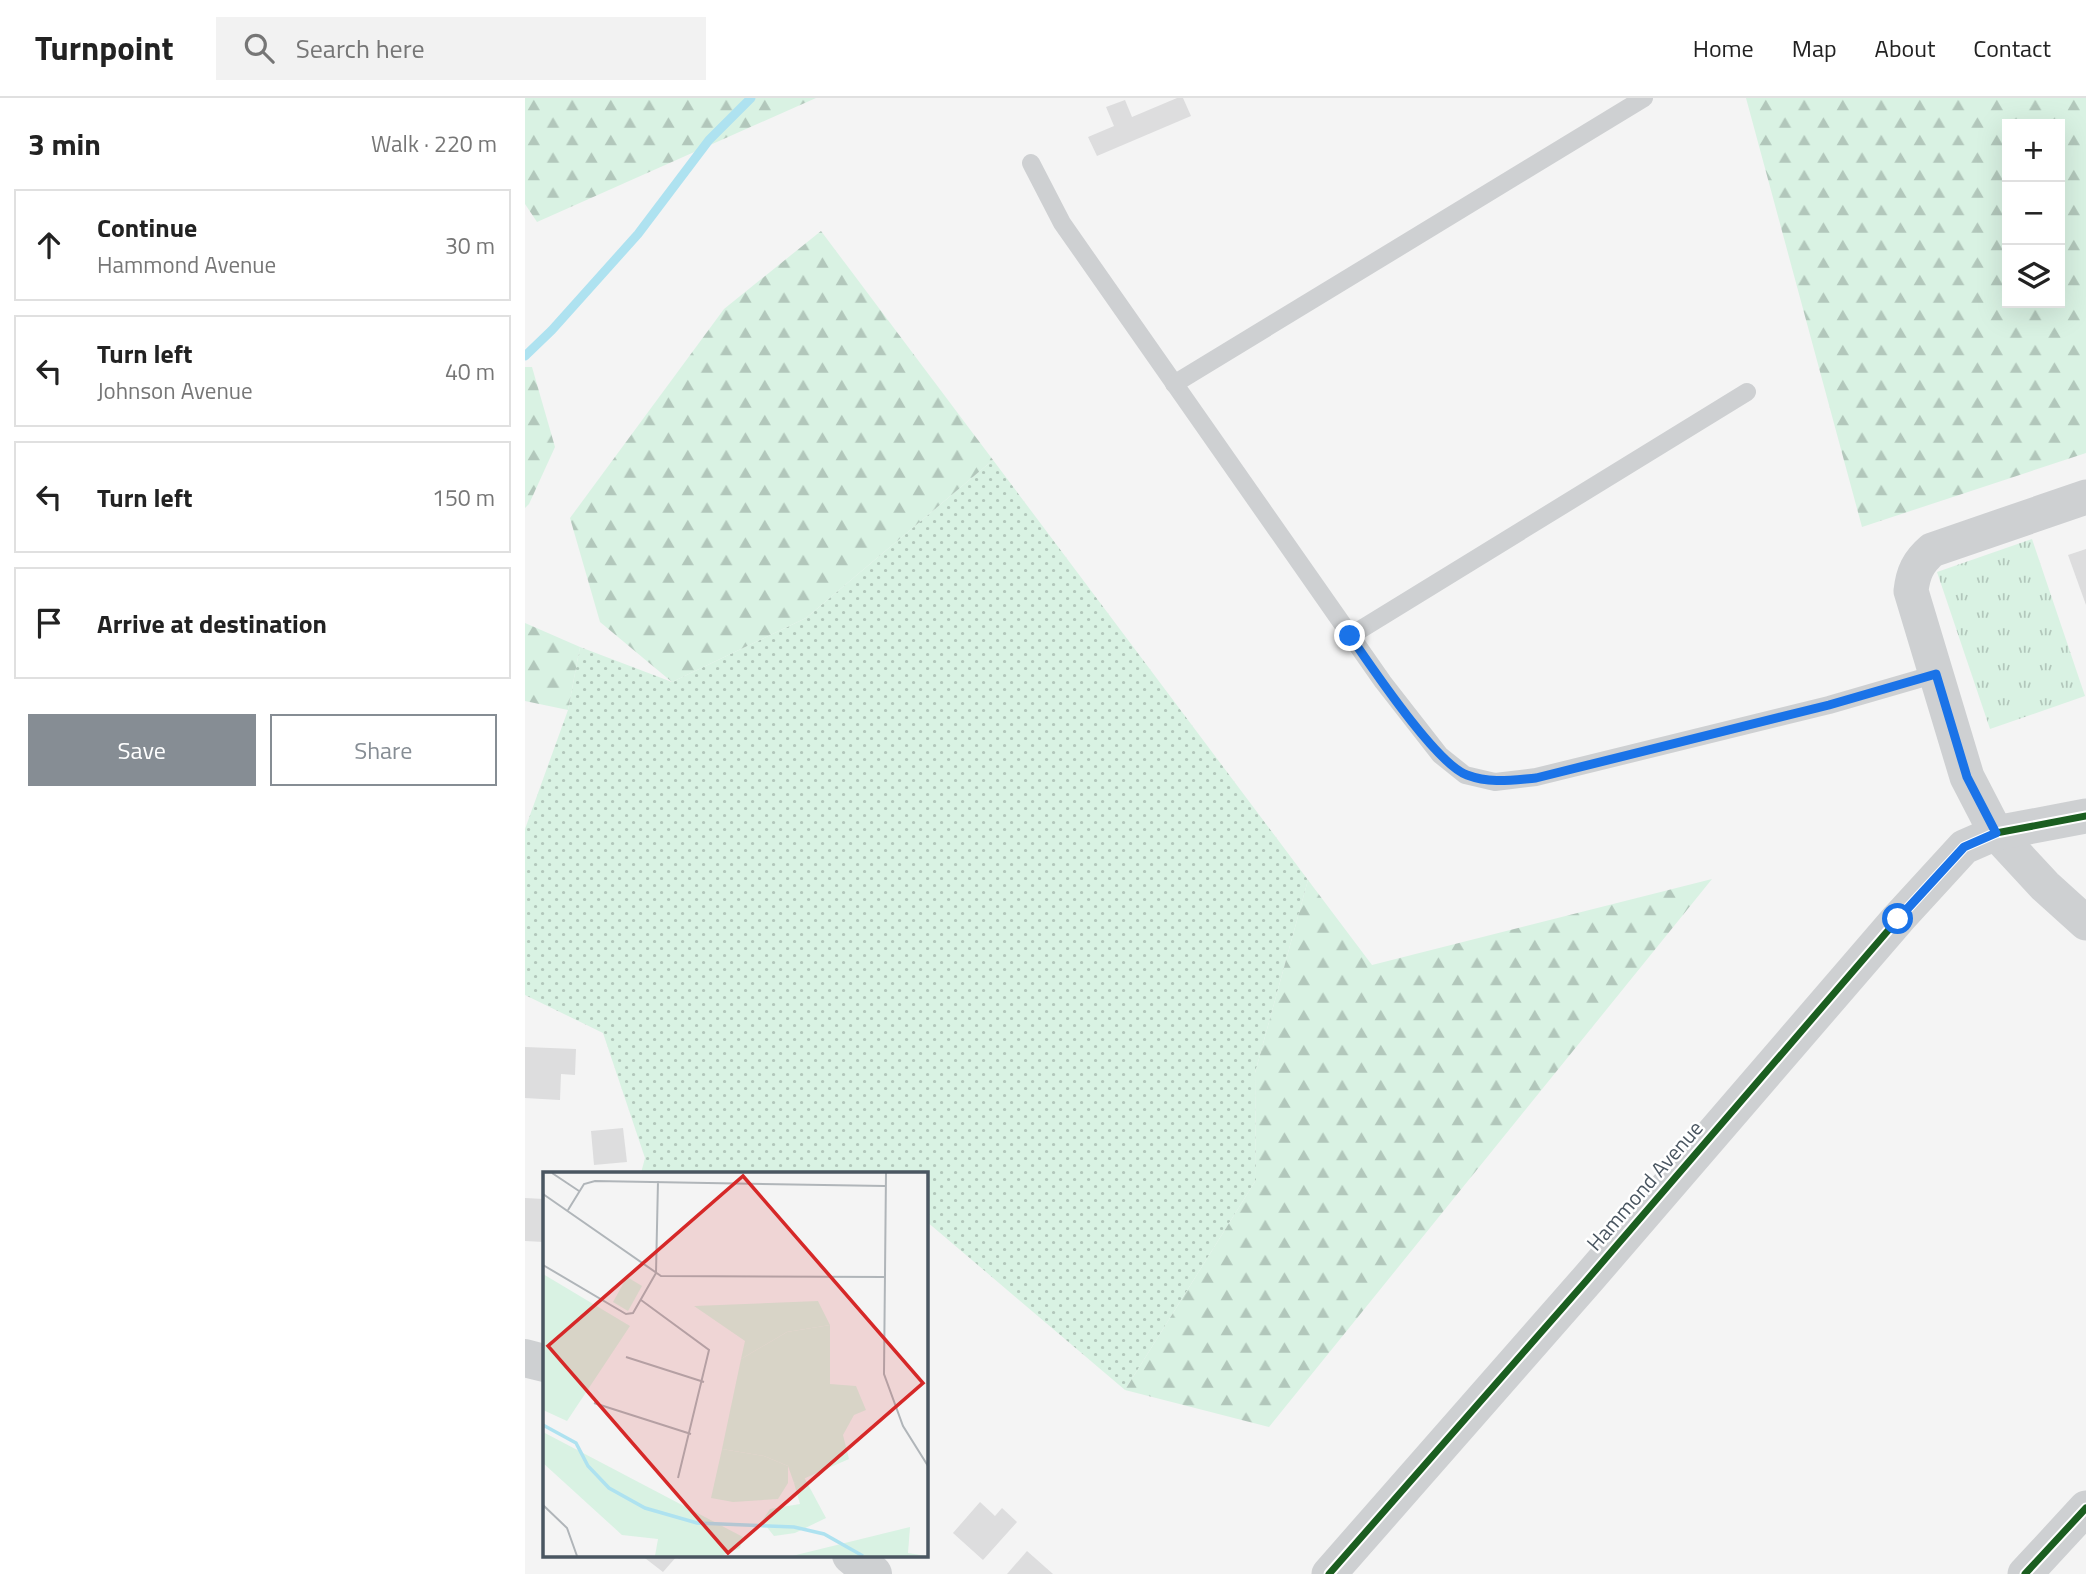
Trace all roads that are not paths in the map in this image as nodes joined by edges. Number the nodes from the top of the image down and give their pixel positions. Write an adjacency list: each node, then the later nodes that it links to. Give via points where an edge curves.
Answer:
1 (1644, 98): 3 (lane)
2 (1031, 163): 3 (lane, via 1062,223)
3 (1174, 384): 6 (lane)
4 (1747, 392): 6 (lane)
5 (2086, 497): 7 (street, via 1932,550 1920,560 1911,591)
6 (1350, 636): 7 (lane, via 1440,755 1465,775 1495,782 1536,778)
7 (1936, 674): 9 (street, via 1967,777)
8 (2086, 816): 9 (street, Hammond Avenue)
9 (1996, 833): 10 (street); 16 (street, Hammond Avenue, via 1964,847 1898,919)
10 (2086, 923)
11 (525, 1358): 12 (street)
12 (543, 1363)
13 (2086, 1508): 17 (street)
14 (852, 1556): 15 (street)
15 (873, 1574)
16 (1329, 1574)
17 (2025, 1574)

